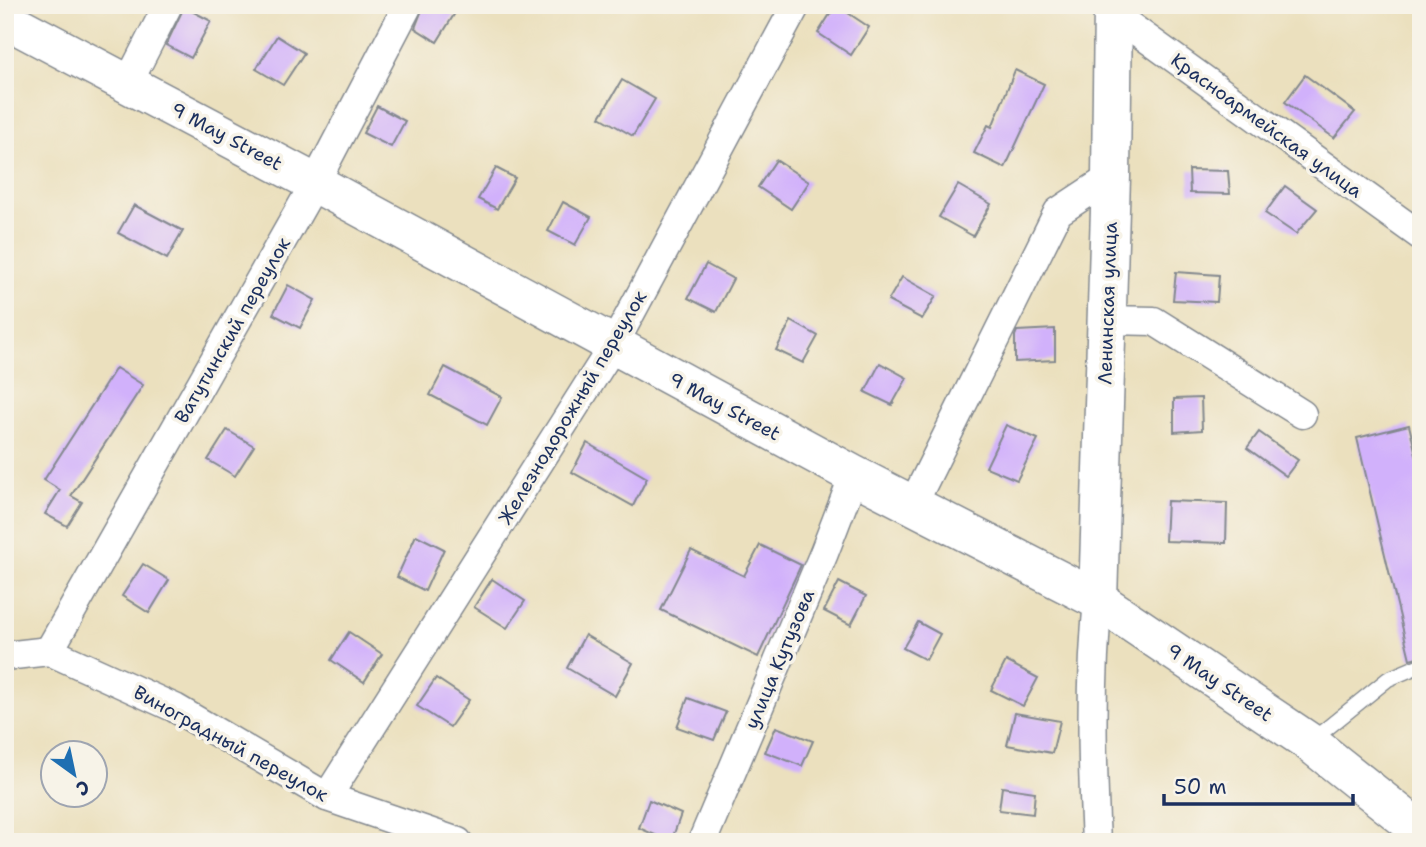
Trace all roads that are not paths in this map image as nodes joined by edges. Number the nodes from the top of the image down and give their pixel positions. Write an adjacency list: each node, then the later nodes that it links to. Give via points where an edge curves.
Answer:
1 (168, 5): 6 (street)
2 (408, 5): 8 (street, Ватутинский переулок)
3 (796, 5): 11 (street, Железнодорожный переулок)
4 (1113, 10): 7 (main road, Ленинская улица); 9 (street, Красноармейская улица)
5 (5, 19): 6 (main road, 9 May Street)
6 (128, 83): 8 (main road, 9 May Street)
7 (1111, 177): 10 (main road, Ленинская улица); 14 (street, via 1058,212)
8 (315, 183): 11 (main road, 9 May Street); 16 (street, Ватутинский переулок)
9 (1421, 236)
10 (1107, 320): 12 (street, via 1154,321); 15 (main road, Ленинская улица)
11 (613, 346): 13 (main road, 9 May Street); 20 (street, Железнодорожный переулок)
12 (1303, 414)
13 (854, 475): 14 (main road, 9 May Street); 23 (street, улица Кутузова)
14 (912, 506): 15 (main road, 9 May Street)
15 (1098, 600): 19 (main road, 9 May Street); 24 (street, via 1093,657)
16 (49, 651): 17 (street); 20 (street, Виноградный переулок, via 176,708)
17 (5, 656)
18 (1421, 665): 19 (lane, via 1388,679)
19 (1309, 742): 21 (main road, 9 May Street)
20 (327, 797): 22 (street, Виноградный переулок)
21 (1421, 831)
22 (458, 842)
23 (702, 842)
24 (1096, 842)

